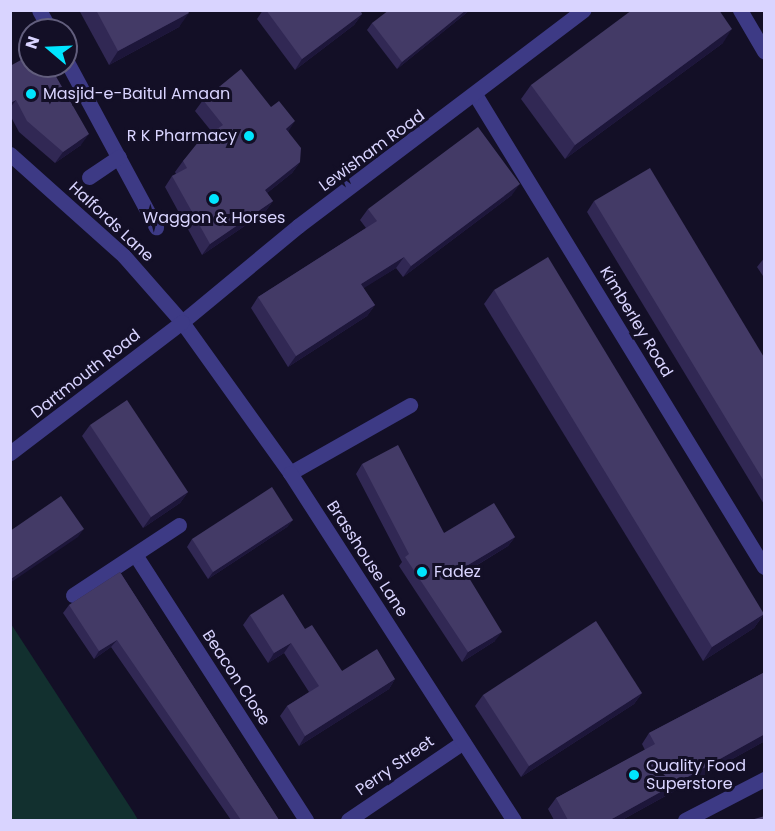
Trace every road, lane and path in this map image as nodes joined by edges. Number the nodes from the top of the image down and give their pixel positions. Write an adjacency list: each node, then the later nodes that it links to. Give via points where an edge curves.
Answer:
1 (584, 10): 5 (street, Lewisham Road)
2 (740, 10): 3 (street)
3 (765, 51)
4 (76, 78): 7 (street)
5 (476, 96): 10 (street, Lewisham Road, via 298,226); 16 (street, Kimberley Road)
6 (10, 154): 10 (street, Halfords Lane, via 124,256)
7 (118, 157): 8 (street); 9 (street)
8 (89, 177)
9 (156, 227)
10 (182, 322): 12 (street, Dartmouth Road); 13 (street, Brasshouse Lane)
11 (410, 405): 13 (street)
12 (10, 453)
13 (290, 473): 18 (street, Brasshouse Lane)
14 (179, 525): 15 (street)
15 (136, 556): 17 (street); 20 (street, Beacon Close)
16 (765, 567)
17 (73, 595)
18 (463, 742): 21 (street, Perry Street); 22 (street, Brasshouse Lane)
19 (765, 779): 23 (street)
20 (306, 820)
21 (348, 820)
22 (514, 820)
23 (685, 820)

